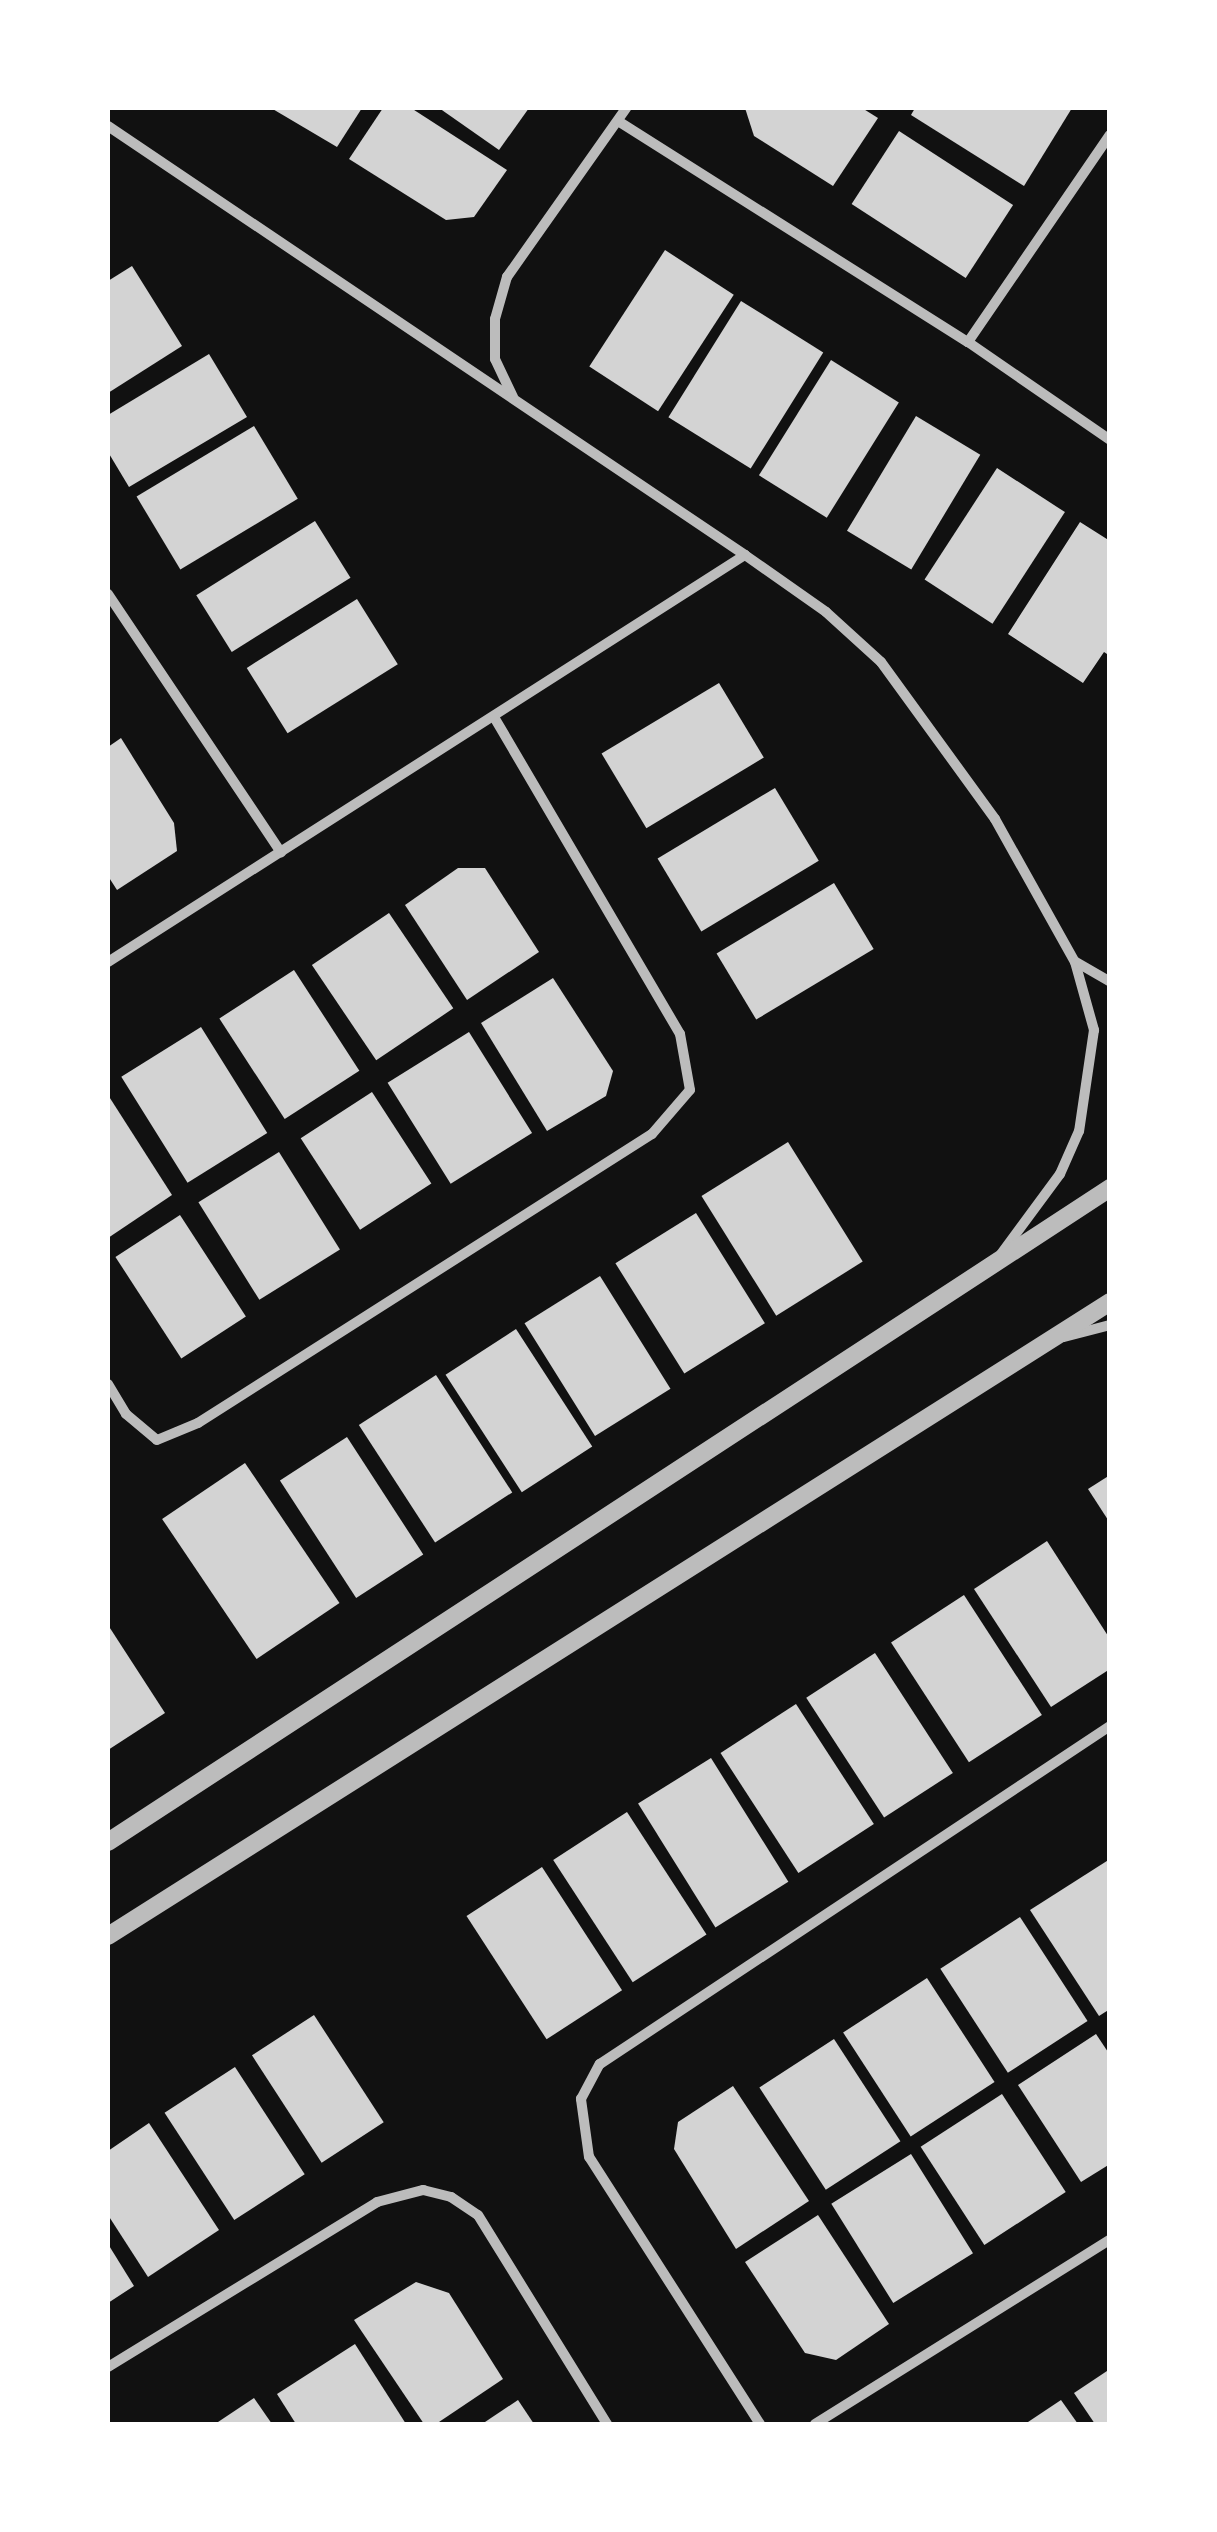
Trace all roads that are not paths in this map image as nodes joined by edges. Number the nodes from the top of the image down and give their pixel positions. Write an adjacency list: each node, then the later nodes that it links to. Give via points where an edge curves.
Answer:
1 (626, 108): 2 (street)
2 (618, 121): 5 (street); 6 (street, via 525,242 507,277 495,319 494,359)
3 (108, 126): 6 (street)
4 (1110, 135): 5 (street)
5 (968, 342): 7 (street)
6 (516, 402): 8 (street)
7 (1110, 440)
8 (745, 554): 10 (street); 13 (street, via 881,662 995,819)
9 (108, 594): 11 (street)
10 (495, 719): 11 (street); 20 (street, via 680,1034 690,1090 652,1134 198,1423 156,1440 126,1414)
11 (281, 852): 12 (street)
12 (108, 962)
13 (1075, 962): 14 (street); 16 (street, via 1094,1030 1079,1131 1060,1174)
14 (1110, 982)
15 (1110, 1188): 16 (street)
16 (1000, 1256): 22 (street)
17 (1110, 1302): 19 (street)
18 (1110, 1325): 19 (street)
19 (1049, 1342): 23 (street)
20 (108, 1384)
21 (1110, 1726): 27 (street, via 600,2064 582,2099 589,2157)
22 (108, 1842)
23 (108, 1936)
24 (1110, 2240): 28 (street)
25 (108, 2366): 26 (street, via 377,2202 423,2190 452,2196 478,2215)
26 (607, 2424)
27 (760, 2424)
28 (815, 2424)

